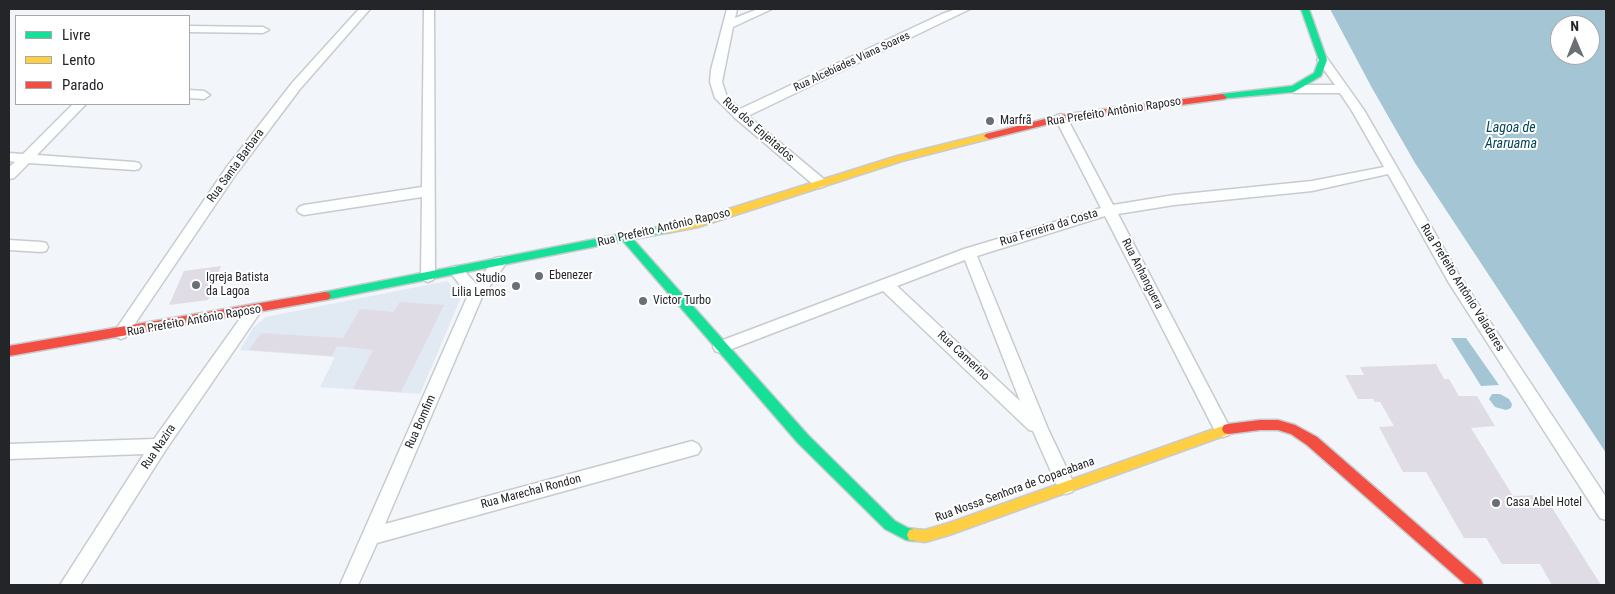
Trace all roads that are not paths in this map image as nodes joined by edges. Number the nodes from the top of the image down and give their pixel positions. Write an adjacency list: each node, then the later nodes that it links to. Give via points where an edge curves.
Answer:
1 (365, 9): 37 (street, Rua Santa Barbara, via 301,80 231,171)
2 (429, 9): 24 (street)
3 (767, 9): 7 (street)
4 (965, 9): 16 (street, Rua Alcebíades Viana Soares)
5 (1305, 9): 10 (street)
6 (734, 10): 7 (street, Rua dos Enjeitados)
7 (729, 25): 16 (street, Rua dos Enjeitados, via 716,82 721,98)
8 (190, 29): 9 (street)
9 (263, 30)
10 (1324, 60): 11 (street, via 1318,74); 12 (street, Rua Prefeito Antônio Valadares)
11 (1294, 89): 12 (street, Rua Prefeito Antônio Raposo); 17 (street, Rua Prefeito Antônio Raposo)
12 (1344, 89): 21 (street, Rua Prefeito Antônio Valadares)
13 (190, 94): 14 (street)
14 (204, 94)
15 (79, 105): 19 (street)
16 (739, 115): 23 (street, Rua dos Enjeitados)
17 (1061, 118): 23 (street, Rua Prefeito Antônio Raposo, via 900,158); 26 (street, Rua Anhanguera)
18 (9, 156): 19 (street)
19 (25, 158): 20 (street); 22 (street)
20 (134, 166)
21 (1392, 169): 26 (street, Rua Ferreira da Costa, via 1312,186); 46 (street, Rua Prefeito Antônio Valadares, via 1454,279)
22 (9, 175)
23 (820, 183): 27 (street, Rua Prefeito Antônio Raposo, via 707,220)
24 (428, 190): 25 (street); 33 (street)
25 (304, 210)
26 (1109, 210): 30 (street, Rua Ferreira da Costa); 41 (street, Rua Anhanguera)
27 (626, 238): 31 (street, Rua Prefeito Antônio Raposo); 38 (street, Rua Nossa Senhora de Copacabana)
28 (9, 245): 29 (street)
29 (41, 247)
30 (969, 253): 34 (street, Rua Ferreira da Costa); 40 (street, Rua Camerino)
31 (500, 262): 32 (street, Rua Prefeito Antônio Raposo); 35 (street, Rua Bomfim)
32 (456, 270): 33 (street, Rua Prefeito Antônio Raposo); 35 (street)
33 (428, 276): 36 (street, Rua Prefeito Antônio Raposo)
34 (885, 284): 38 (street, Rua Ferreira da Costa); 40 (street, Rua Camerino)
35 (476, 294): 47 (street, Rua Bomfim)
36 (254, 310): 37 (street, Rua Prefeito Antônio Raposo); 42 (street, Rua Nazira)
37 (121, 333): 39 (street, Rua Prefeito Antônio Raposo)
38 (721, 347): 45 (street, Rua Nossa Senhora de Copacabana, via 803,439 890,525 906,534 926,536)
39 (9, 351)
40 (1040, 429): 45 (street, Rua Camerino)
41 (1223, 430): 45 (street, Rua Nossa Senhora de Copacabana); 50 (street, Rua Nossa Senhora de Copacabana, via 1278,424 1295,430 1312,441)
42 (160, 446): 44 (street); 48 (street, Rua Nazira)
43 (692, 449): 47 (street, Rua Marechal Rondon)
44 (9, 451)
45 (1066, 486)
46 (1606, 512)
47 (371, 536): 49 (street, Rua Bomfim)
48 (69, 585)
49 (349, 585)
50 (1476, 585)

